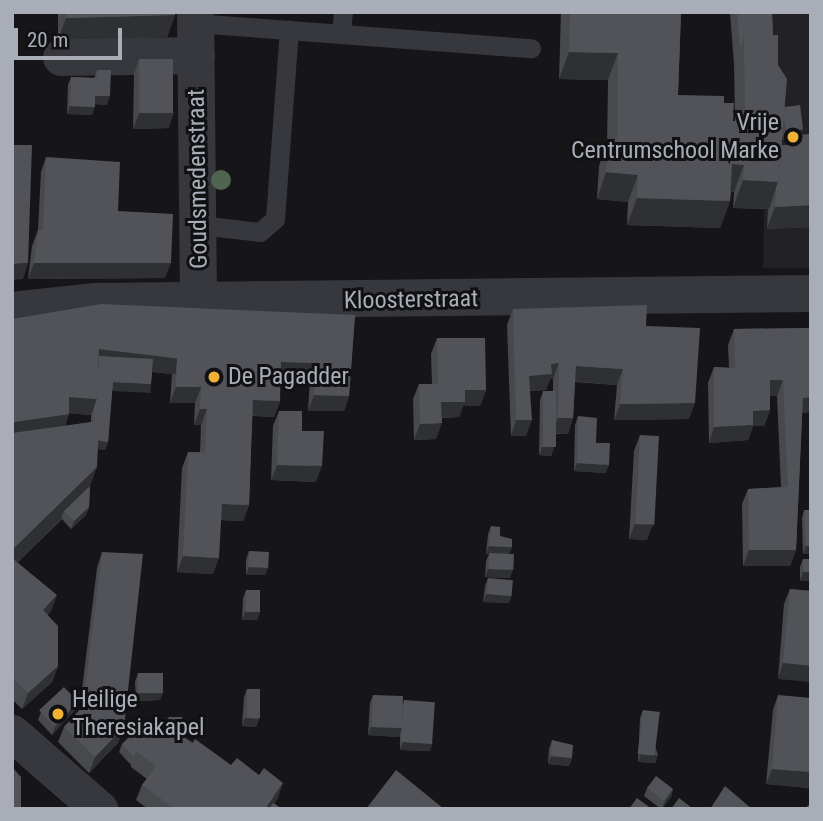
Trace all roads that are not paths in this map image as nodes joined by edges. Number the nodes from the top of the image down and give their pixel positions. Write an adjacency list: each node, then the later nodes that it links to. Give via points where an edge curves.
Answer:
1 (343, 12): 4 (lane)
2 (195, 30): 3 (lane); 6 (street, Goudsmedenstraat); 7 (street, Goudsmedenstraat)
3 (289, 30): 4 (lane); 7 (lane, via 275,219 260,232)
4 (341, 34): 5 (lane)
5 (531, 48)
6 (61, 57)
7 (200, 225): 9 (street, Goudsmedenstraat)
8 (811, 293): 9 (street, Kloosterstraat)
9 (198, 303): 10 (street, Kloosterstraat, via 93,301)
10 (12, 310)
11 (12, 733): 12 (street)
12 (54, 792): 13 (street)
13 (99, 809)

